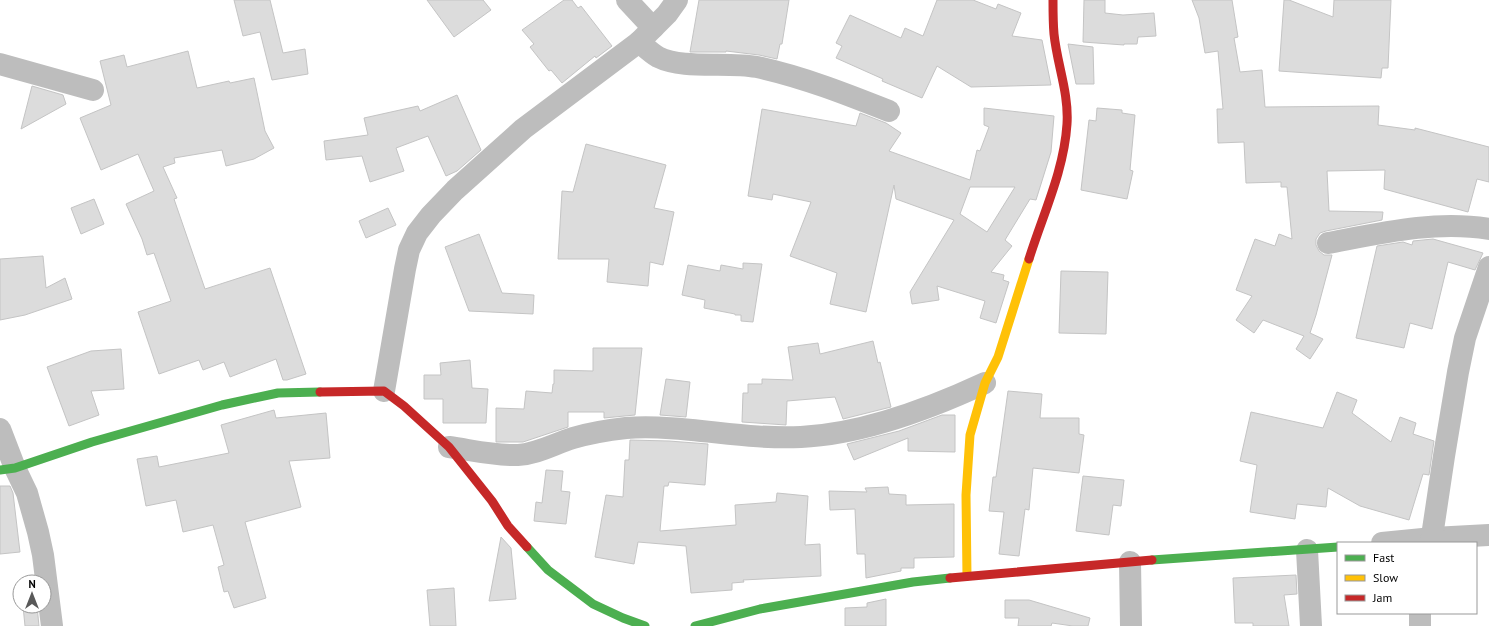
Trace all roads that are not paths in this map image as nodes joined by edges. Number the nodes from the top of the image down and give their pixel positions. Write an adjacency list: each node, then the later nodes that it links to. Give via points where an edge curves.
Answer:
1 (626, 0): 4 (street)
2 (677, 0): 4 (street)
3 (1053, 0): 11 (street, via 1054,34 1067,104 1068,124 1063,155 1009,326)
4 (646, 35): 7 (street, via 659,57 670,61 756,67 845,93); 12 (street, via 523,129 455,190 417,233 409,250)
5 (0, 64): 6 (street)
6 (93, 90)
7 (890, 111)
8 (1489, 230): 9 (street, via 1455,226 1434,227)
9 (1328, 243)
10 (1489, 267): 17 (street, via 1465,338)
11 (985, 383): 14 (street, via 953,398 895,418 828,435 800,438 668,428 626,428 573,438 535,452 518,455); 22 (street, via 970,435 966,495)
12 (384, 391): 14 (street); 15 (street, via 278,393 253,398 92,442)
13 (0, 428): 15 (street)
14 (449, 447): 25 (street, via 508,526 548,570 593,604)
15 (8, 469): 24 (street, via 27,493 38,532)
16 (1489, 535): 17 (street)
17 (1432, 540): 18 (street)
18 (1399, 542)
19 (1337, 547): 20 (street)
20 (1307, 550): 21 (street); 28 (street)
21 (1130, 562): 22 (street); 27 (street)
22 (967, 576): 26 (street, via 913,582 760,609)
23 (1420, 614): 29 (street)
24 (52, 626)
25 (645, 626)
26 (695, 626)
27 (1131, 626)
28 (1311, 626)
29 (1420, 626)

